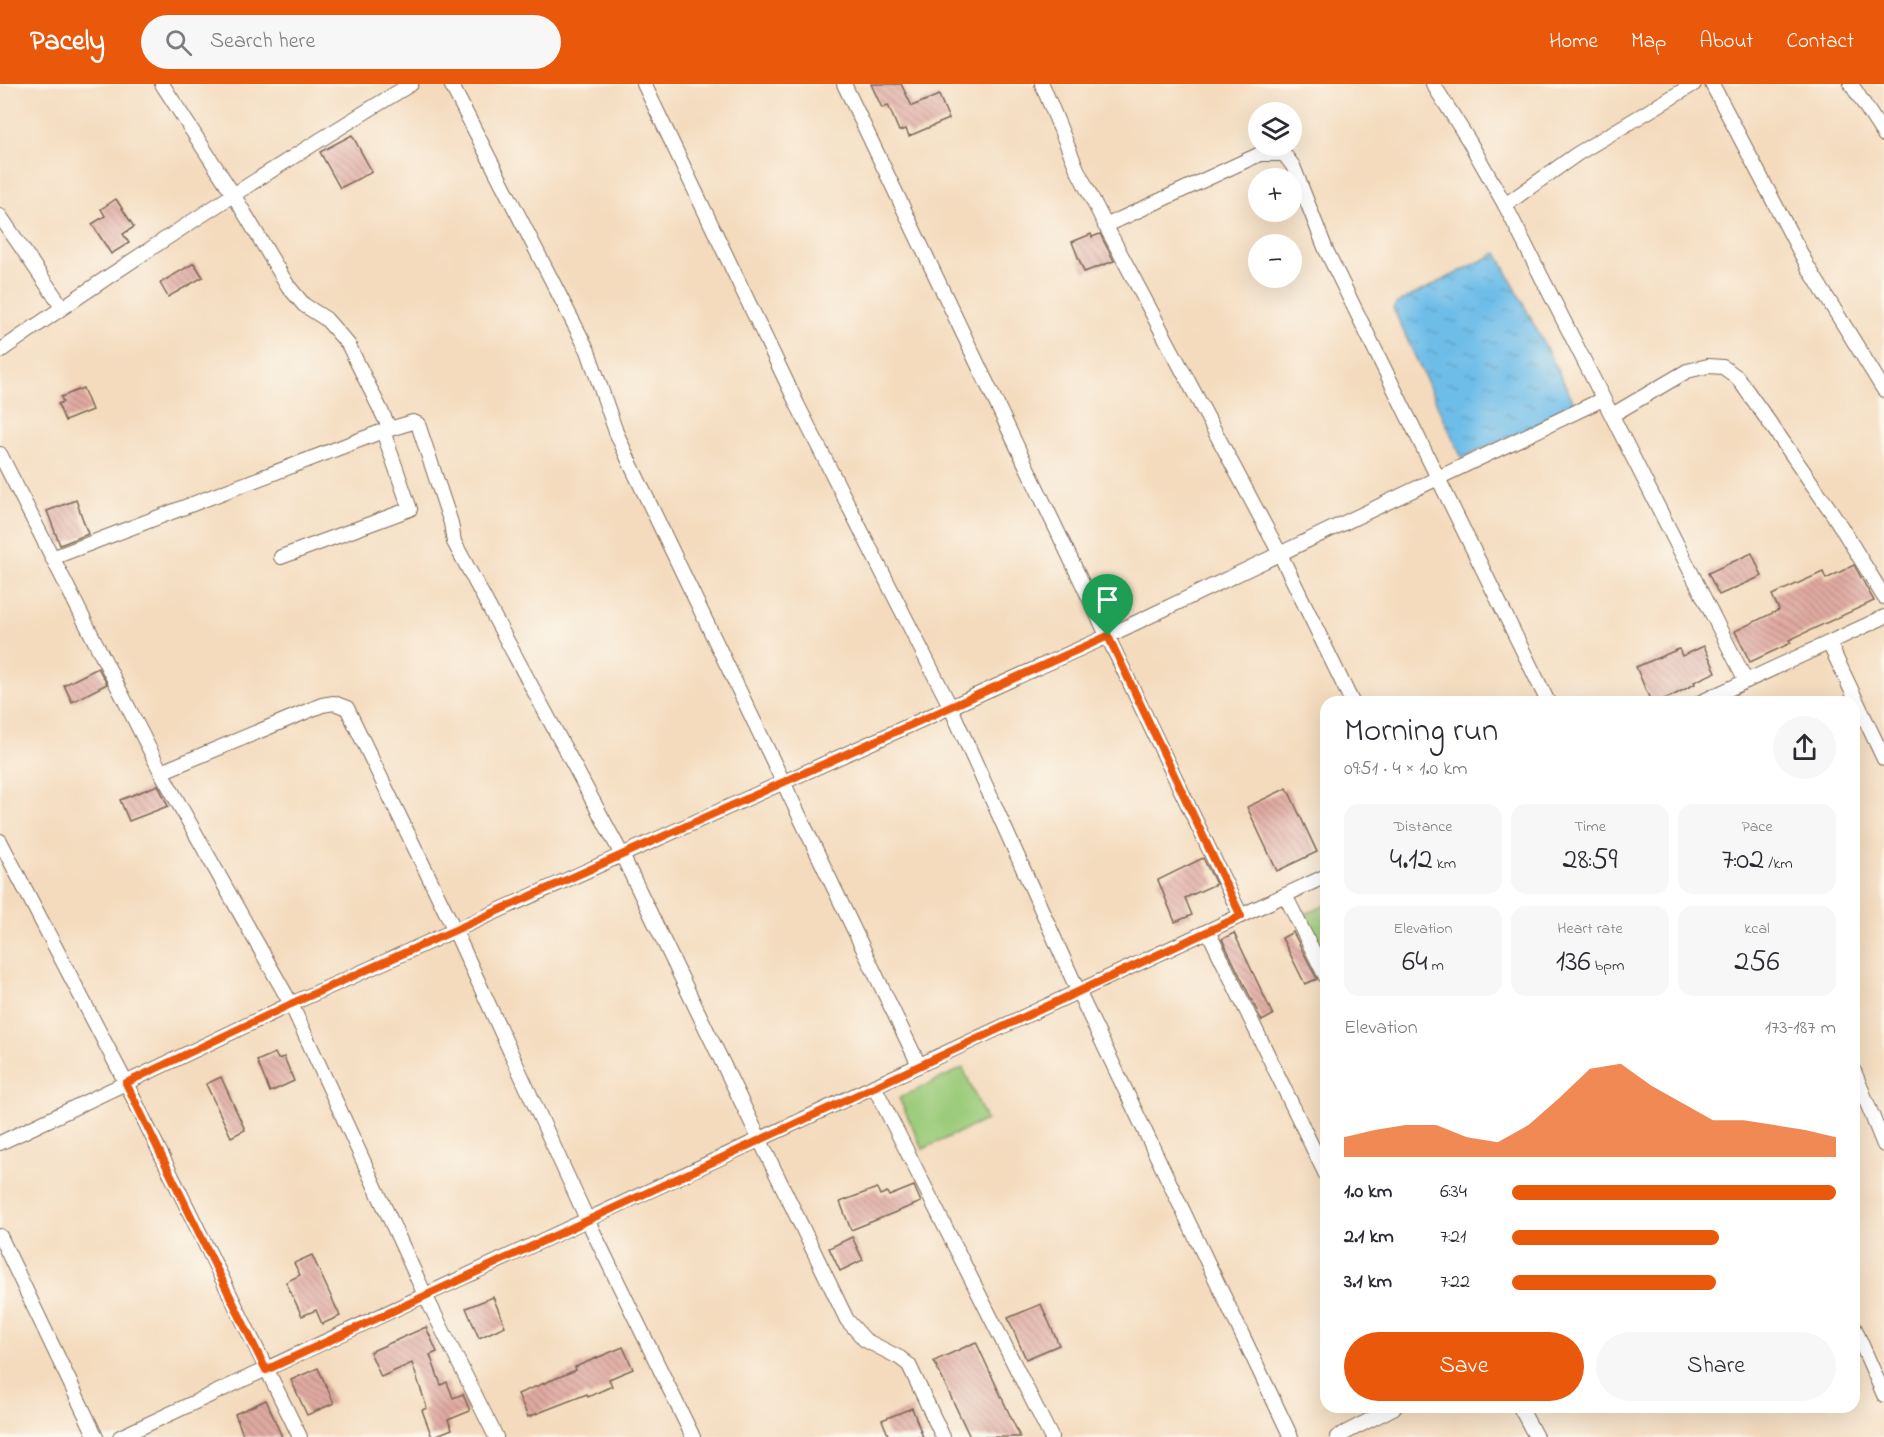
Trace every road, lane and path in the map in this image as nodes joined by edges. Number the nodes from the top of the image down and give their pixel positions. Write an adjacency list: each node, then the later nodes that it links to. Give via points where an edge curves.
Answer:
1 (162, 84): 12 (street)
2 (411, 84): 12 (street)
3 (451, 84): 40 (street, via 588,351 615,432)
4 (644, 84): 36 (street, via 798,406)
5 (844, 84): 29 (street)
6 (1042, 84): 15 (street)
7 (1694, 84): 13 (street, via 1577,154)
8 (1712, 84): 18 (street, via 1808,267)
9 (1851, 84): 11 (street)
10 (1440, 86): 13 (street)
11 (1884, 135)
12 (232, 194): 16 (street); 21 (street, via 293,293 326,319 348,344)
13 (1505, 205): 20 (street)
14 (0, 216): 16 (street)
15 (1105, 226): 23 (street, via 1260,154 1284,154 1293,166 1326,250); 24 (street)
16 (62, 307): 17 (street)
17 (0, 351)
18 (1884, 390)
19 (1603, 399): 20 (street); 23 (street); 31 (street)
20 (1612, 415): 27 (street, via 1688,371 1723,367 1737,377 1767,419)
21 (386, 430): 25 (street, via 410,509); 26 (street); 42 (street, via 418,424 454,542)
22 (0, 454): 26 (street)
23 (1439, 477): 24 (street); 33 (street)
24 (1280, 554): 29 (street); 32 (street)
25 (281, 557)
26 (52, 558): 39 (street)
27 (1884, 597)
28 (1884, 617): 30 (street)
29 (1108, 636): 36 (street); 45 (street)
30 (1829, 643): 31 (street); 35 (street)
31 (1746, 681): 34 (street)
32 (1349, 696)
33 (1545, 696)
34 (1714, 696)
35 (1854, 696)
36 (950, 706): 40 (street); 49 (street)
37 (1860, 708): 38 (street)
38 (1884, 759)
39 (160, 772): 46 (street, via 322,705 334,703 347,708); 50 (street)
40 (784, 781): 42 (street); 51 (street)
41 (0, 841): 52 (street)
42 (622, 855): 46 (street); 55 (street)
43 (1320, 879): 44 (street)
44 (1285, 895): 45 (street); 48 (street)
45 (1241, 916): 47 (street)
46 (455, 931): 50 (street); 59 (street)
47 (1208, 932): 49 (street); 58 (street)
48 (1320, 965)
49 (1078, 992): 51 (street); 74 (street)
50 (291, 1004): 52 (street); 61 (street)
51 (919, 1065): 53 (street)
52 (126, 1083): 56 (street); 63 (street)
53 (874, 1086): 55 (street); 73 (street)
54 (1860, 1086): 57 (street)
55 (759, 1140): 59 (street); 72 (street, via 847,1320 865,1340 909,1365)
56 (0, 1143)
57 (1884, 1145)
58 (1320, 1163)
59 (587, 1219): 61 (street); 71 (street)
60 (0, 1236): 67 (street)
61 (425, 1295): 63 (street); 70 (street)
62 (1860, 1341): 64 (street)
63 (266, 1370): 68 (street); 69 (street)
64 (1884, 1395)
65 (1383, 1413): 75 (street)
66 (1523, 1413): 76 (street)
67 (96, 1437)
68 (120, 1437)
69 (300, 1437)
70 (496, 1437)
71 (693, 1437)
72 (943, 1437)
73 (1051, 1437)
74 (1291, 1437)
75 (1337, 1437)
76 (1536, 1437)

